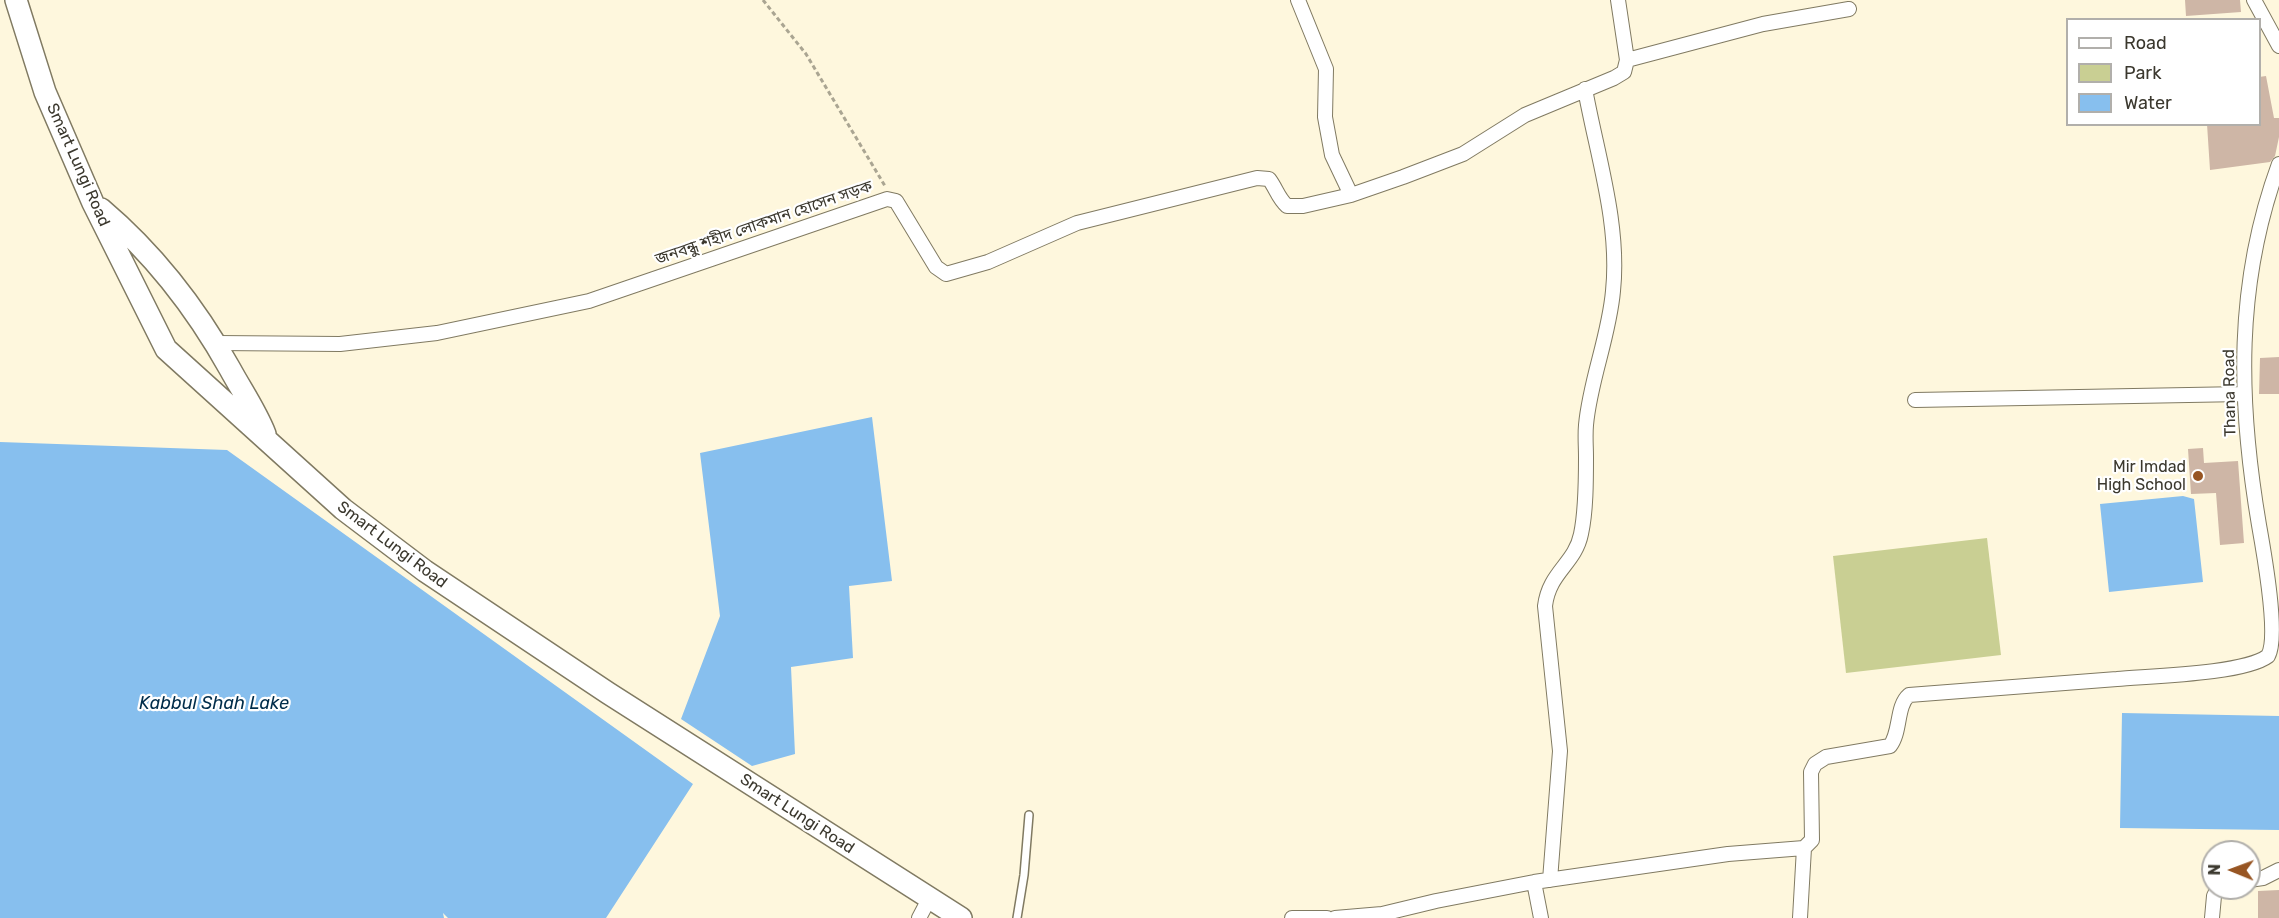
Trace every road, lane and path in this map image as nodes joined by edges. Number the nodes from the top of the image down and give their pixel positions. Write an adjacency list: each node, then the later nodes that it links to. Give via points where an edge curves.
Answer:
1 (16, 0): 13 (main road, Smart Lungi Road, via 45,92)
2 (763, 0): 12 (path, via 806,54)
3 (1298, 0): 11 (street, via 1326,69 1325,117 1332,155)
4 (1618, 0): 8 (street)
5 (2254, 0): 7 (street)
6 (1849, 9): 8 (street, via 1762,24)
7 (2279, 46)
8 (1627, 60): 9 (street, জনবন্ধু শহীদ লোকমান হোসেন সড়ক, via 1624,72)
9 (1585, 89): 11 (street, জনবন্ধু শহীদ লোকমান হোসেন সড়ক, via 1525,114 1463,154); 24 (street, via 1614,247 1613,292 1588,400 1581,534 1576,551 1549,586 1545,606 1560,751)
10 (2279, 164): 15 (street, Thana Road, via 2254,249)
11 (1351, 195): 12 (street, জনবন্ধু শহীদ লোকমান হোসেন সড়ক, via 1287,206 1269,179 1257,178 1077,223 988,262 946,274 938,270)
12 (893, 199): 14 (street, জনবন্ধু শহীদ লোকমান হোসেন সড়ক, via 579,304 437,333 339,344)
13 (93, 203): 14 (main road, via 131,236); 17 (main road, Smart Lungi Road, via 166,349)
14 (217, 343): 17 (main road, via 257,413)
15 (2243, 394): 16 (street); 18 (street, Thana Road, via 2260,526)
16 (1915, 400)
17 (268, 441): 26 (main road, Smart Lungi Road, via 343,509 425,571)
18 (2279, 623): 19 (street, Thana Road)
19 (2277, 654): 21 (street, via 2251,664 2186,674 1910,695 1904,701 1890,746 1826,757 1815,764 1811,772 1812,840)
20 (1029, 815): 30 (lane)
21 (1804, 848): 24 (street, via 1728,854); 35 (street)
22 (2279, 870): 23 (street)
23 (2261, 878)
24 (1550, 880): 25 (street)
25 (1534, 882): 33 (street, via 1382,914); 34 (street)
26 (929, 899): 28 (street); 29 (main road, Smart Lungi Road)
27 (2214, 900): 36 (street)
28 (919, 918)
29 (961, 918)
30 (1017, 918)
31 (1292, 918): 32 (street)
32 (1327, 918)
33 (1335, 918)
34 (1541, 918)
35 (1800, 918)
36 (2212, 918)

